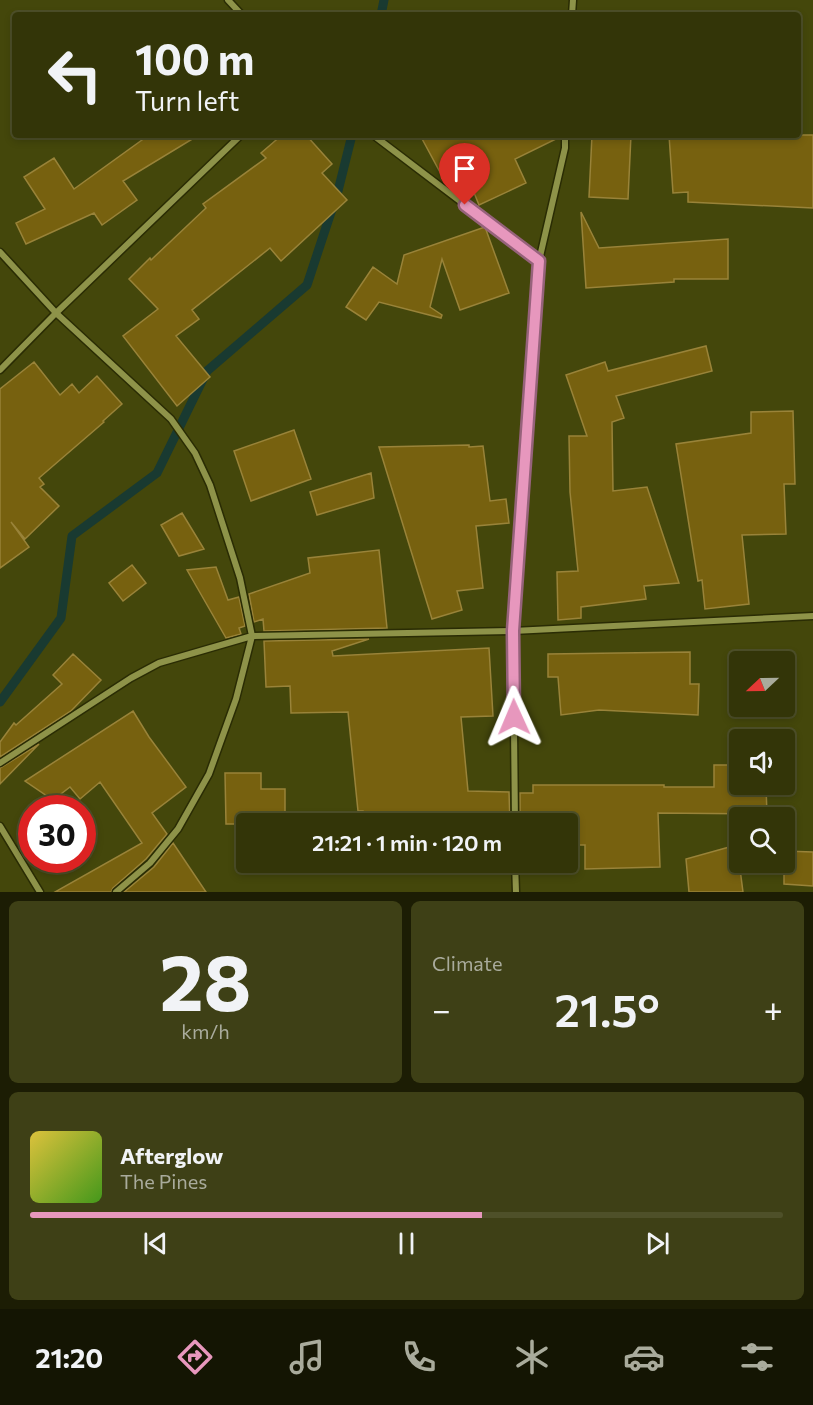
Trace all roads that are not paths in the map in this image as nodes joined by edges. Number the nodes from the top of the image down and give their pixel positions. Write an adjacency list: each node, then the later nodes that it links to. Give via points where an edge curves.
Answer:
1 (228, 0): 2 (street)
2 (239, 12)
3 (238, 138): 8 (street)
4 (377, 138): 7 (street)
5 (566, 138): 7 (street)
6 (0, 252): 8 (street)
7 (539, 261): 11 (street)
8 (56, 313): 9 (street); 12 (street, via 171,419 195,453 210,485 240,578)
9 (0, 370)
10 (813, 616): 11 (street)
11 (513, 631): 12 (street); 14 (street)
12 (252, 636): 13 (street, via 159,663); 18 (street, via 236,699 209,774 178,829 150,863)
13 (0, 763)
14 (515, 813)
15 (0, 826): 17 (street)
16 (515, 873): 19 (street)
17 (40, 892)
18 (116, 892)
19 (516, 892)

